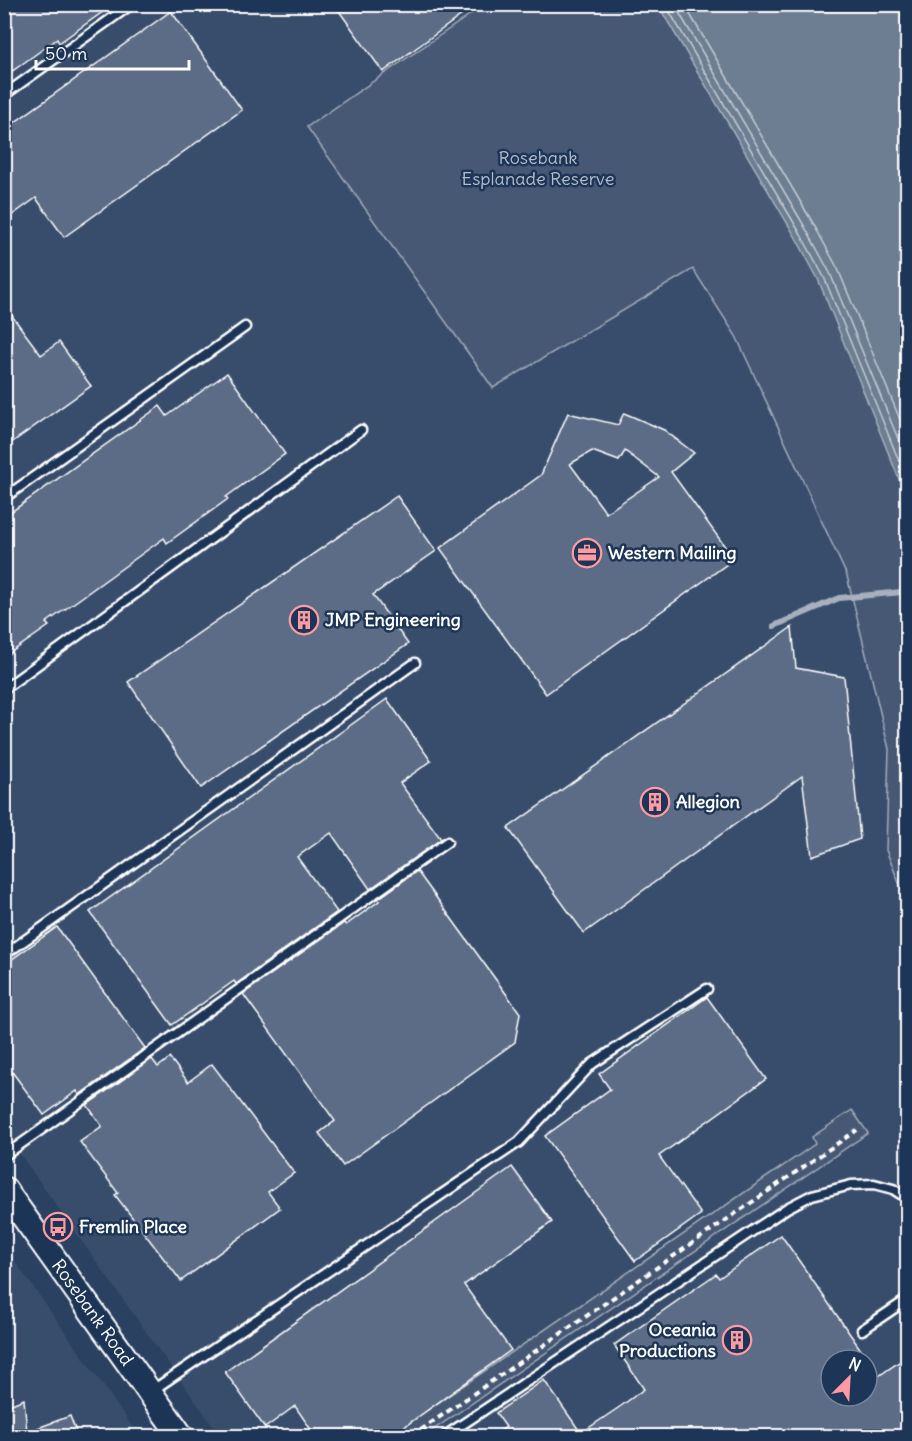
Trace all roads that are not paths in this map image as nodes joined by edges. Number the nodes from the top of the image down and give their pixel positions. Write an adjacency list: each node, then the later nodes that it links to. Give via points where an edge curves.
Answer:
1 (132, 4): 2 (lane)
2 (4, 96)
3 (245, 327): 5 (lane)
4 (361, 430): 7 (lane)
5 (4, 498)
6 (415, 663): 9 (lane)
7 (4, 689)
8 (447, 842): 11 (lane)
9 (4, 955)
10 (707, 989): 16 (lane, via 592,1064 519,1142)
11 (4, 1156)
12 (4, 1189): 16 (main road, Rosebank Road)
13 (908, 1199): 18 (lane, via 893,1189 874,1184 851,1185 812,1195)
14 (908, 1299): 15 (lane)
15 (862, 1330)
16 (150, 1392): 17 (main road, Rosebank Road)
17 (181, 1437)
18 (446, 1437)

